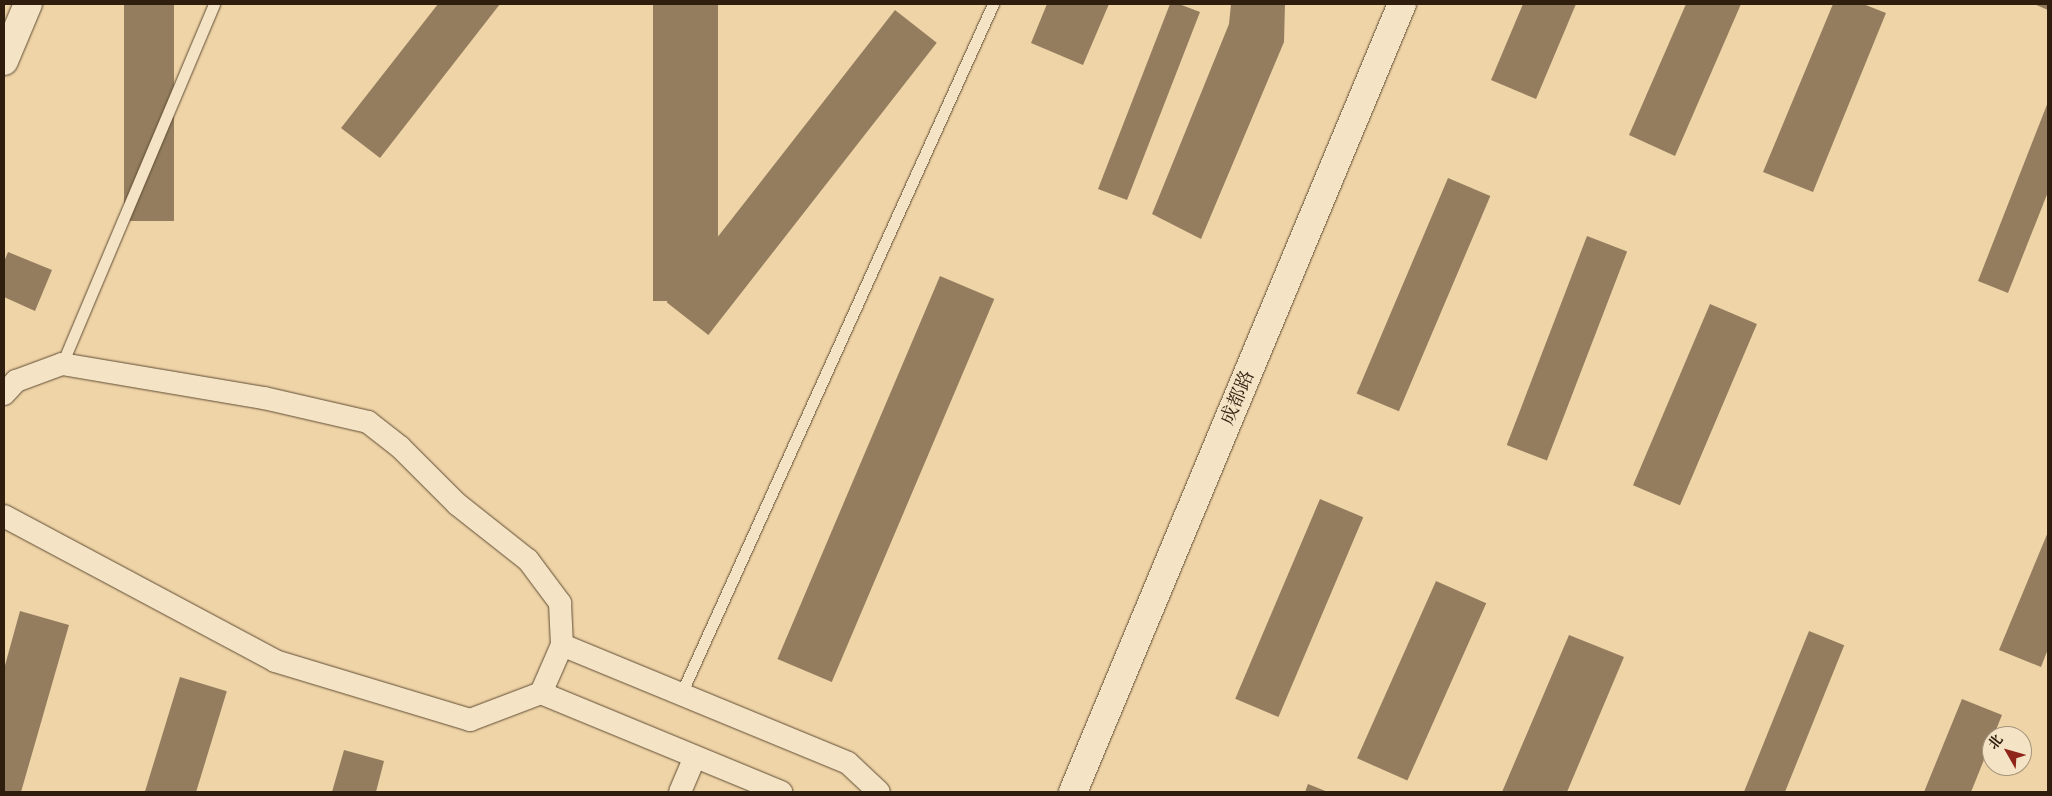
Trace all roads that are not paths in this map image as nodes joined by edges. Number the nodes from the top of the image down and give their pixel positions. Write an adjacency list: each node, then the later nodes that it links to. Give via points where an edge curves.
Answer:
1 (28, 4): 5 (street)
2 (214, 4): 6 (lane)
3 (993, 4): 11 (lane)
4 (1402, 4): 16 (street, 成都路)
5 (4, 61)
6 (62, 364): 7 (street, via 16,382); 9 (street, via 264,398 368,422 400,447 457,504 528,560 560,603)
7 (4, 394)
8 (4, 516): 10 (street, via 275,661 470,720)
9 (562, 645): 10 (street); 11 (street)
10 (540, 693): 12 (street)
11 (681, 694): 15 (street, via 848,763)
12 (695, 757): 13 (street); 14 (street)
13 (680, 792)
14 (782, 792)
15 (879, 792)
16 (1073, 792)

